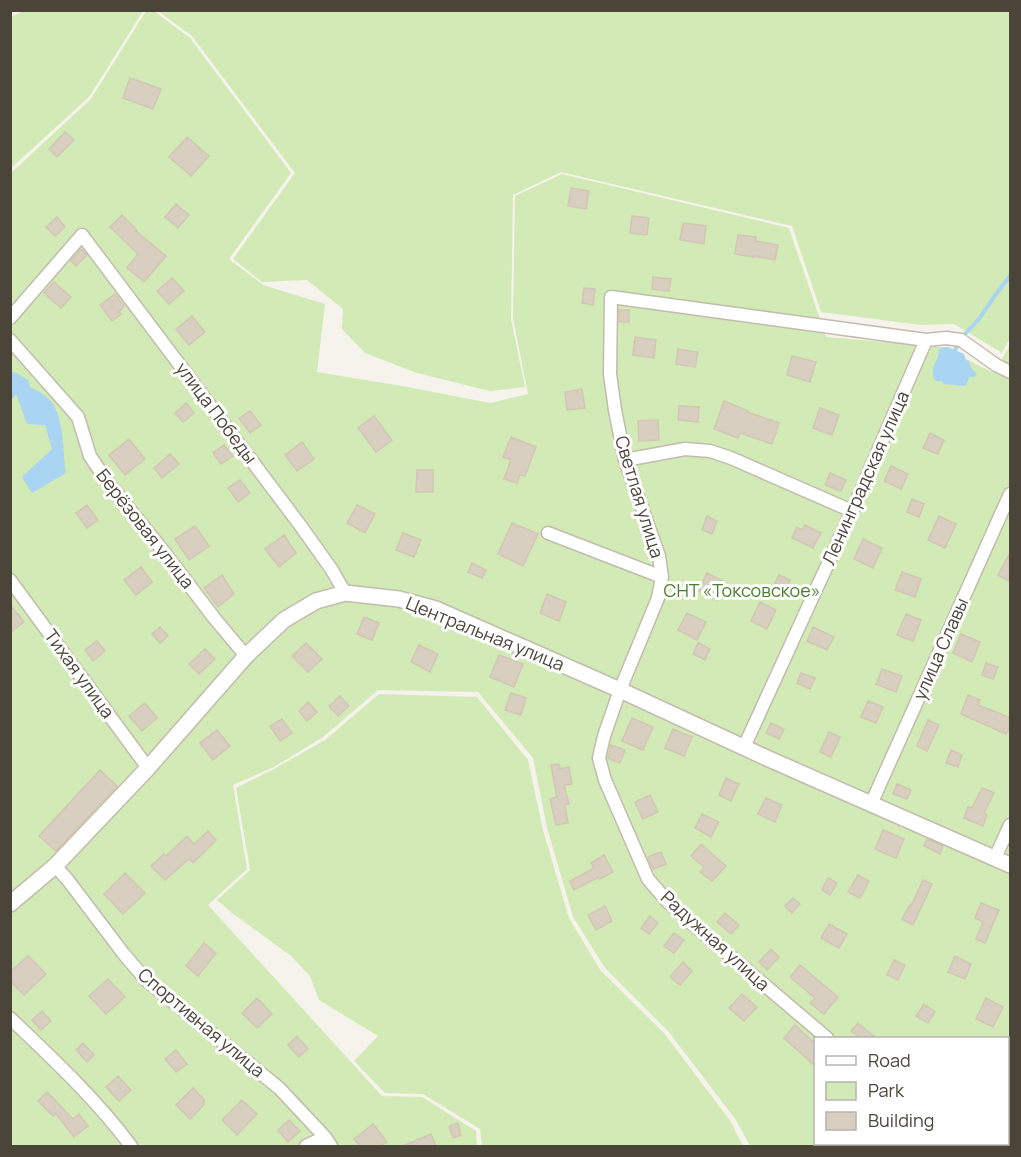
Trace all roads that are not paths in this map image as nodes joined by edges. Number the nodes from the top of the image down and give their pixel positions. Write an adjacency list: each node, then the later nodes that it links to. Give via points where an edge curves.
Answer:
1 (10, 318): 11 (street, улица Победы, via 82,235 300,525)
2 (10, 340): 12 (street, Берёзовая улица, via 78,417 90,456 106,480)
3 (927, 340): 4 (street, via 961,340); 5 (street, Светлая улица, via 611,297 610,374); 7 (street, Ленинградская улица)
4 (1011, 372)
5 (625, 460): 7 (street, via 685,449 710,451); 9 (street, Светлая улица)
6 (1011, 494): 16 (street, улица Славы)
7 (852, 511): 14 (street, Ленинградская улица)
8 (548, 533): 9 (street)
9 (662, 577): 13 (street, Светлая улица, via 658,598)
10 (10, 580): 15 (street, Тихая улица)
11 (345, 593): 12 (street, Центральная улица, via 316,601 284,620); 13 (street, Центральная улица, via 399,599 436,609)
12 (246, 656): 15 (street, Центральная улица)
13 (620, 690): 14 (street, Центральная улица); 23 (street, Радужная улица, via 599,758 648,879 687,920)
14 (744, 747): 16 (street, Центральная улица)
15 (148, 768): 20 (street, Центральная улица)
16 (871, 804): 18 (street, Центральная улица)
17 (1011, 825): 18 (street)
18 (995, 858): 19 (street, Центральная улица)
19 (1011, 865)
20 (55, 867): 21 (street, Центральная улица); 24 (street, Спортивная улица, via 145,979 279,1088)
21 (10, 904)
22 (10, 1018): 25 (street, via 76,1082)
23 (826, 1037)
24 (328, 1142): 26 (street)
25 (131, 1146)
26 (306, 1146)

